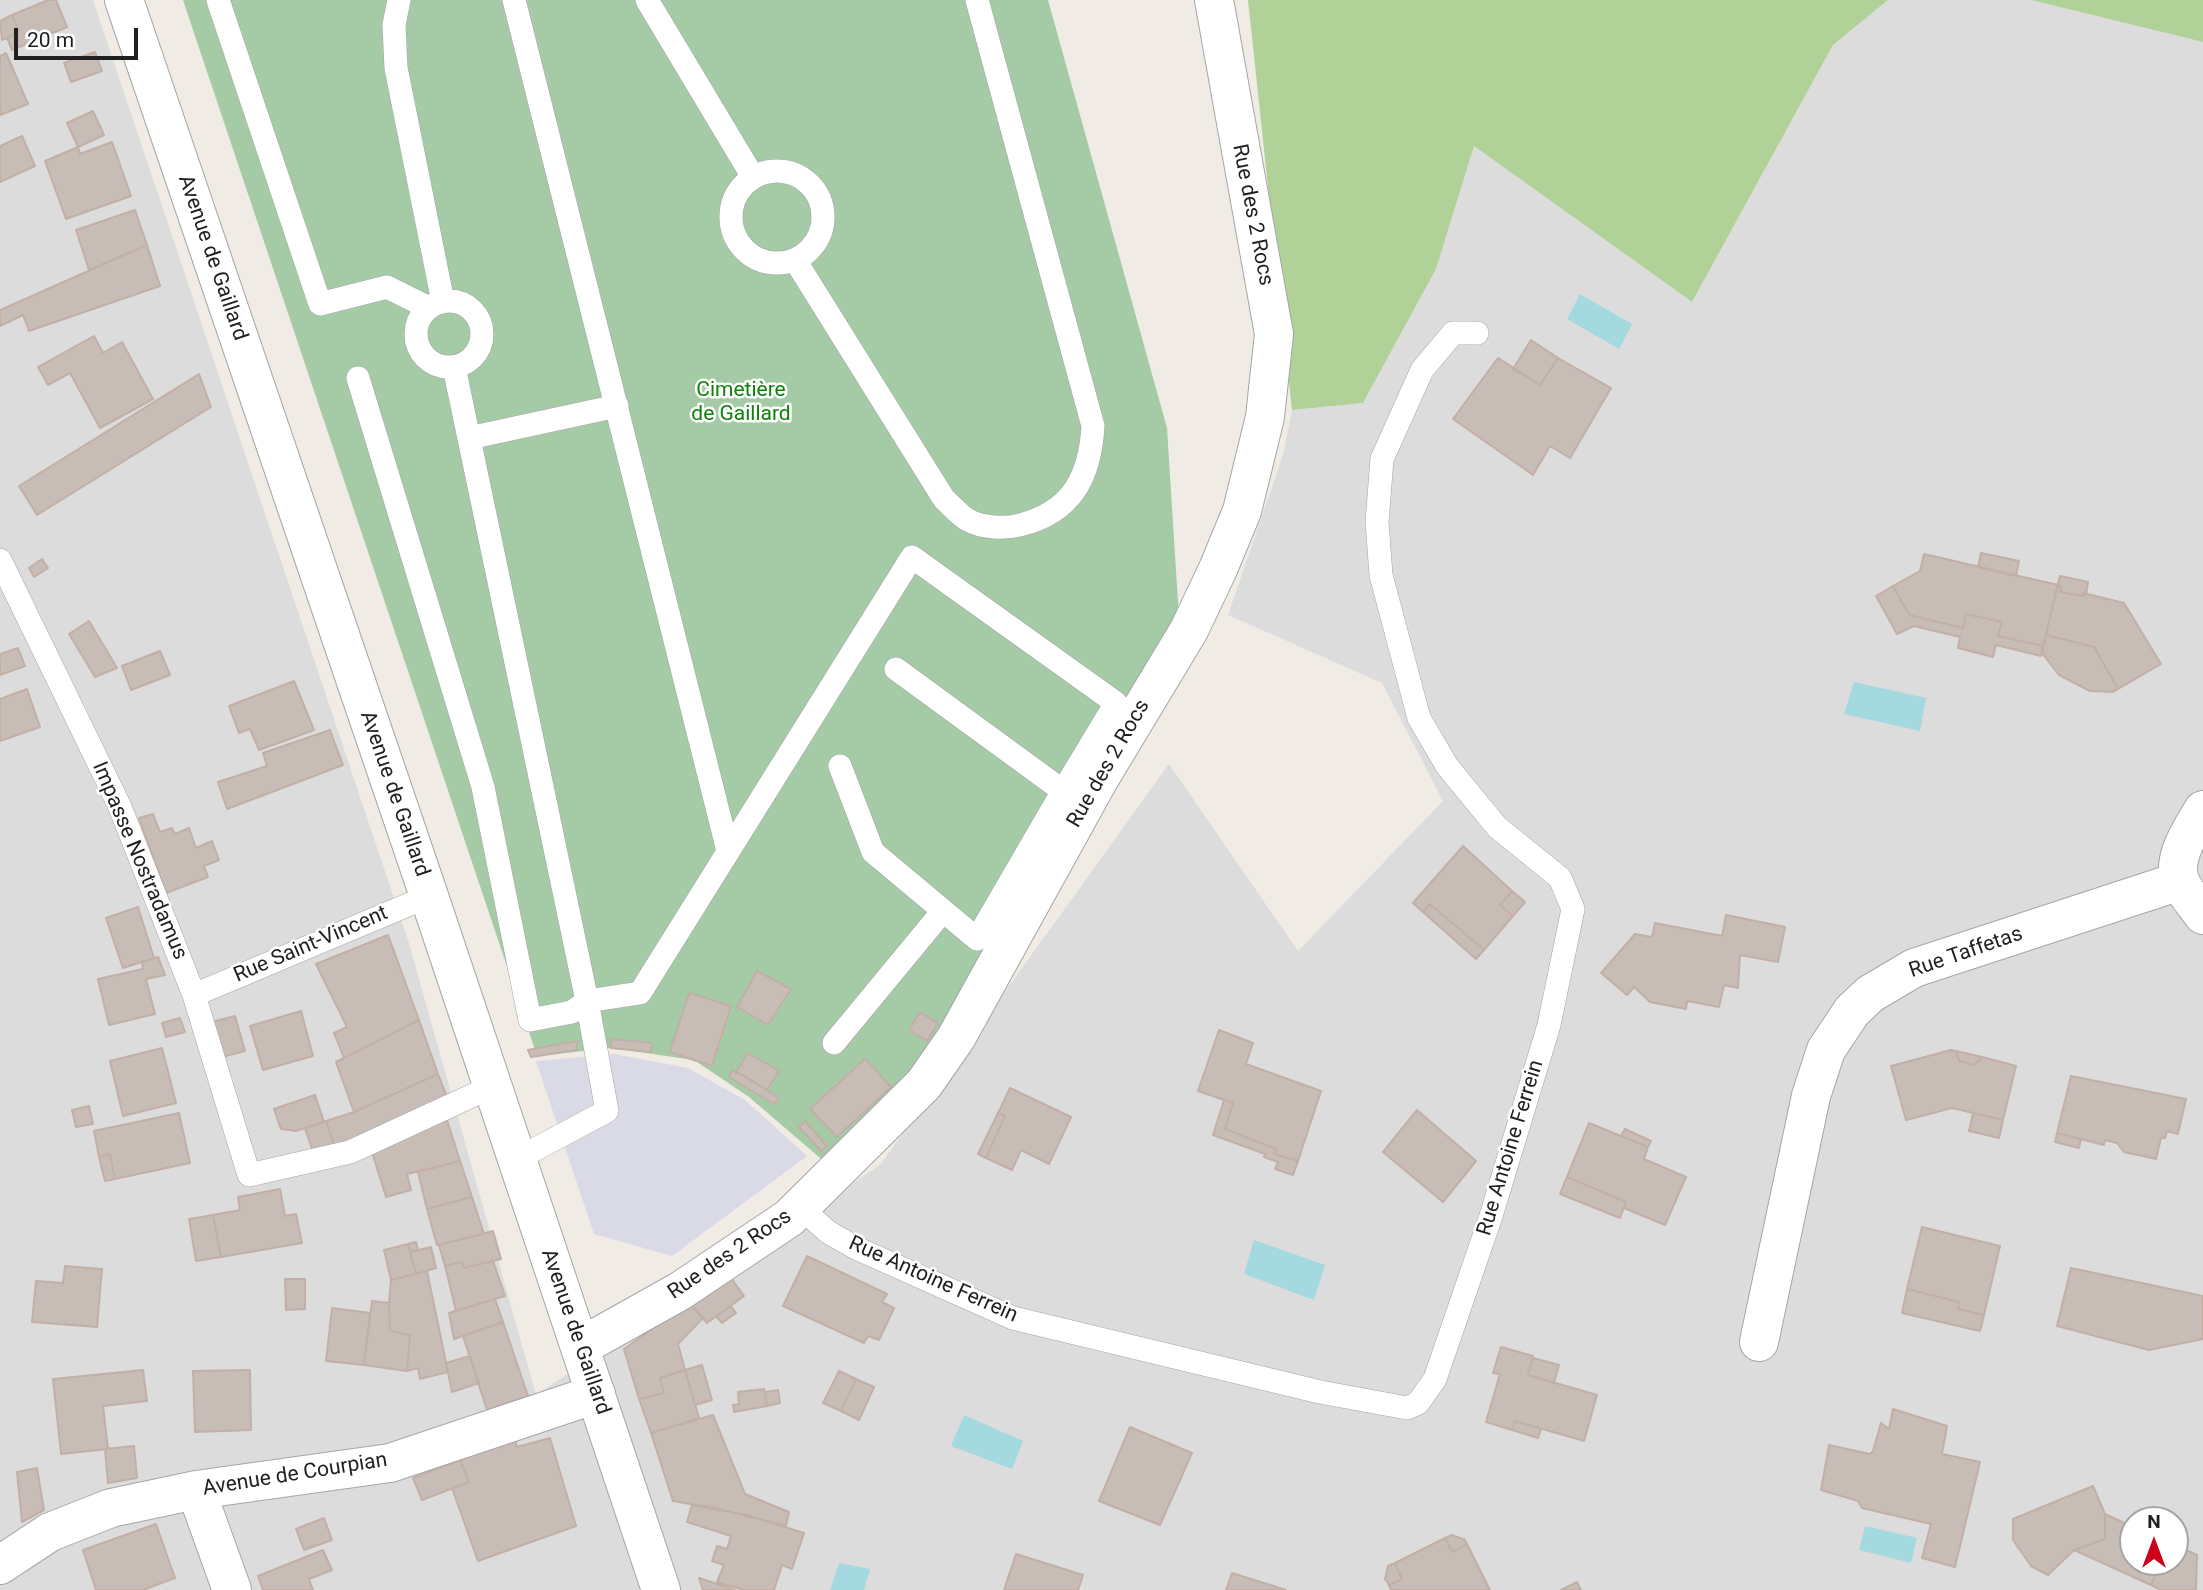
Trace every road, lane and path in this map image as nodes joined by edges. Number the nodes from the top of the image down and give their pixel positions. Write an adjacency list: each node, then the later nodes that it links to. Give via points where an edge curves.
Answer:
1 (124, 0): 23 (street, Avenue de Gaillard)
2 (218, 0): 10 (lane, via 320,304 387,287)
3 (399, 0): 10 (lane, via 394,25 396,68)
4 (514, 0): 14 (lane)
5 (647, 0): 8 (lane)
6 (977, 0): 9 (lane, via 1093,426 1083,477 1065,504 1037,521 1007,529 969,521 944,499)
7 (1214, 0): 31 (street, Rue des 2 Rocs, via 1274,334 1265,417 1242,511 1189,630 1098,781 949,1049 924,1084)
8 (753, 177): 9 (lane, via 734,200 732,222 739,243 764,261); 9 (lane, via 767,172 796,174 818,195 823,224 808,251)
9 (795, 260)
10 (436, 305): 12 (lane, via 418,325 418,346 432,363); 12 (lane, via 459,303 481,324 474,356)
11 (1477, 333): 31 (lane, Rue Antoine Ferrein, via 1453,333 1422,370 1382,459 1377,522 1381,575 1419,718 1447,766 1497,828 1560,878 1573,909 1549,1025 1491,1216 1435,1379 1418,1403 1407,1408 1320,1392 1013,1318 856,1248 828,1232)
12 (454, 367): 15 (lane)
13 (358, 379): 27 (lane, via 483,787 530,1020 572,1012)
14 (617, 406): 15 (lane); 21 (lane)
15 (469, 438): 27 (lane)
16 (0, 560): 26 (lane, Impasse Nostradamus, via 120,807)
17 (896, 669): 19 (lane)
18 (840, 766): 24 (lane, via 873,852)
19 (1063, 791): 21 (lane, via 1116,703 912,557); 24 (lane, via 976,939)
20 (2203, 810): 22 (street, via 2183,848)
21 (729, 851): 27 (lane, via 640,993)
22 (2180, 881): 25 (street); 32 (street, Rue Taffetas, via 1914,968 1870,994 1852,1012 1826,1050 1811,1096)
23 (429, 895): 26 (lane, Rue Saint-Vincent); 29 (street, Avenue de Gaillard)
24 (943, 911): 28 (lane)
25 (2203, 915)
26 (194, 995): 29 (lane, Impasse Nostradamus, via 249,1175 350,1152)
27 (587, 1001): 30 (lane, via 607,1111)
28 (834, 1043)
29 (493, 1086): 30 (street, Avenue de Gaillard)
30 (517, 1159): 33 (street, Avenue de Gaillard)
31 (800, 1207): 33 (street, Rue des 2 Rocs, via 680,1291)
32 (1759, 1342)
33 (580, 1347): 34 (street, Avenue de Gaillard)
34 (596, 1394): 35 (street, Avenue de Courpian, via 390,1462); 38 (street, Avenue de Gaillard)
35 (196, 1490): 36 (street, Avenue de Courpian, via 111,1508 50,1532); 37 (street)
36 (0, 1565)
37 (232, 1590)
38 (661, 1590)

